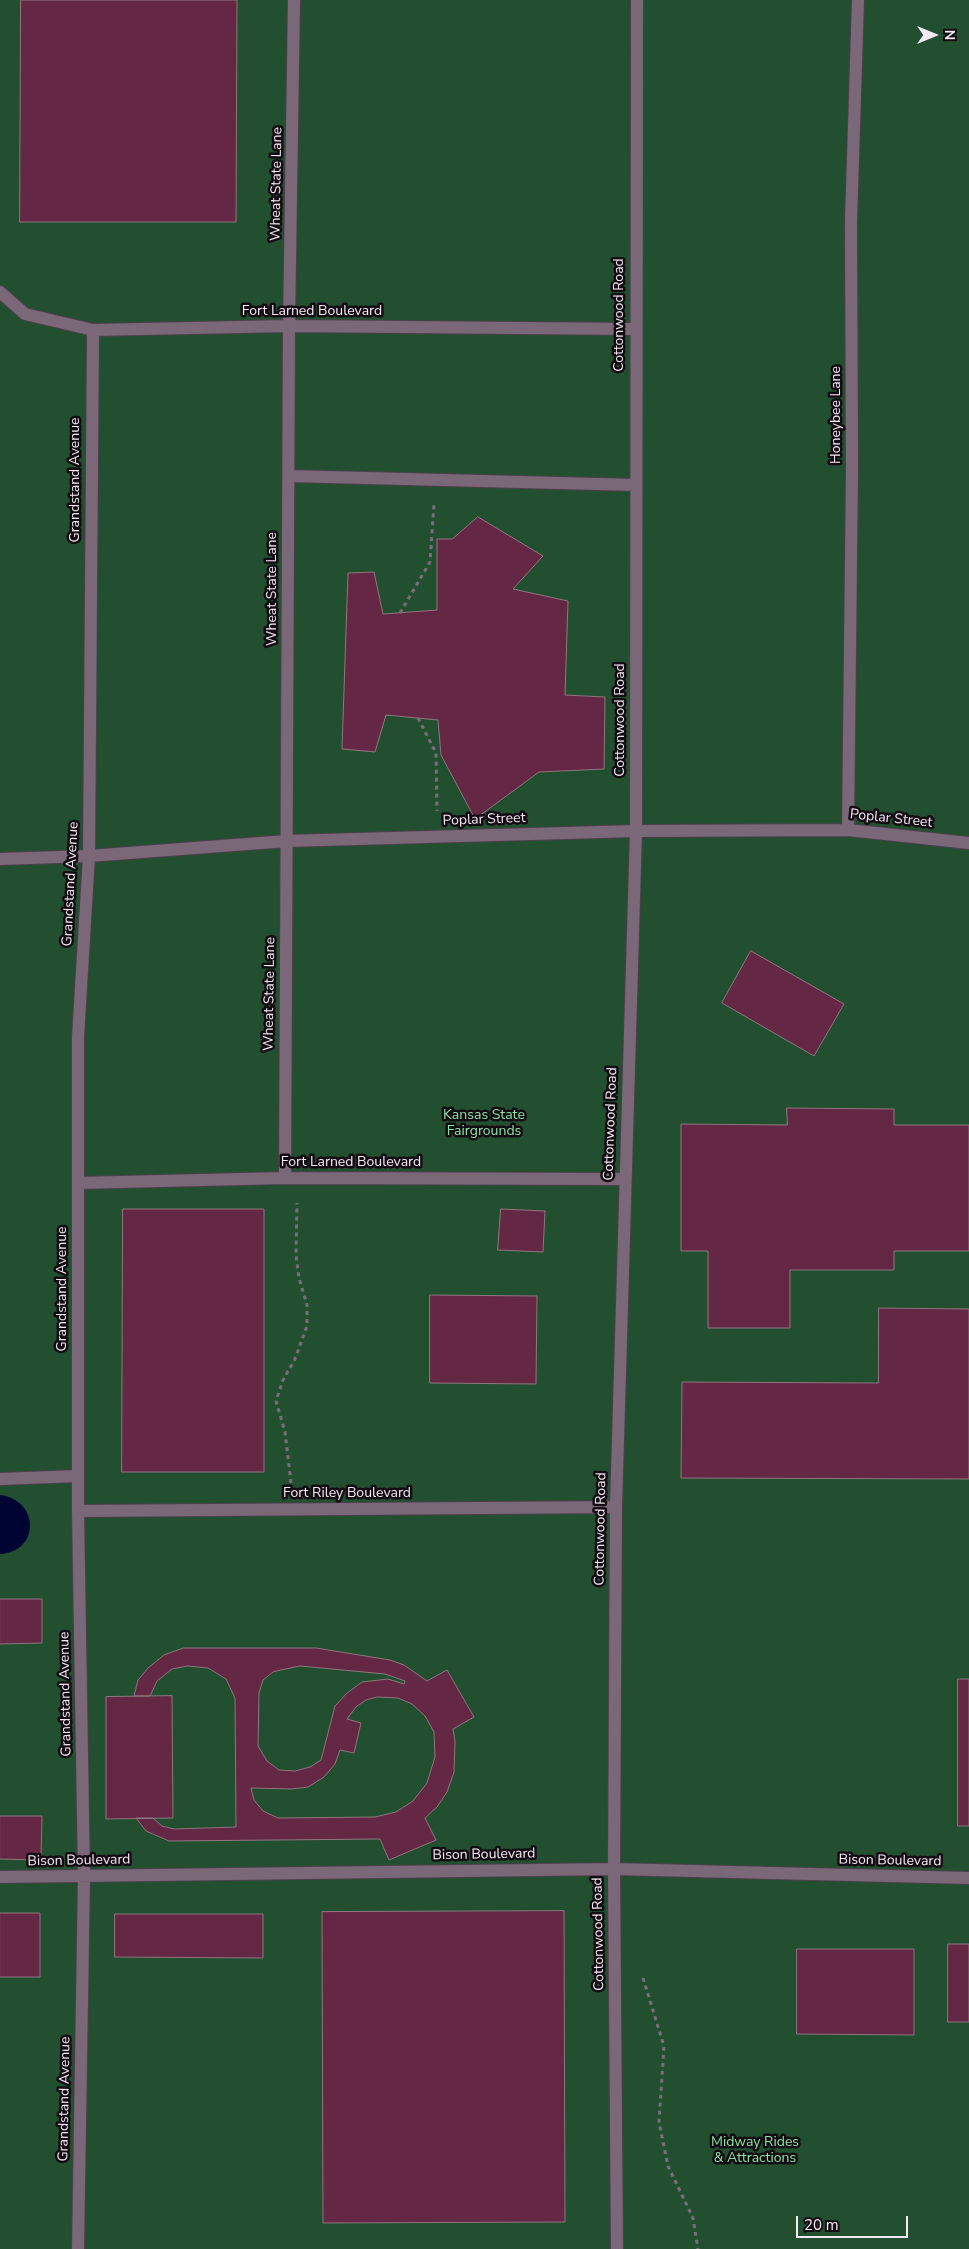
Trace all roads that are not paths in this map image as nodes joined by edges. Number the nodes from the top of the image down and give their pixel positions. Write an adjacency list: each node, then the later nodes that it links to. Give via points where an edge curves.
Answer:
1 (294, 0): 5 (lane, Wheat State Lane)
2 (637, 0): 6 (lane, Cottonwood Road)
3 (858, 0): 11 (lane, Honeybee Lane, via 851,221)
4 (0, 292): 7 (lane, Fort Larned Boulevard, via 25,314)
5 (289, 326): 6 (lane, Fort Larned Boulevard); 7 (lane, Fort Larned Boulevard); 8 (lane, Wheat State Lane)
6 (635, 329): 9 (lane, Cottonwood Road)
7 (93, 330): 14 (lane, Grandstand Avenue)
8 (289, 476): 9 (lane); 12 (lane, Wheat State Lane)
9 (636, 485): 10 (lane, Cottonwood Road)
10 (636, 830): 11 (lane, Poplar Street); 12 (lane, Poplar Street); 17 (lane, Cottonwood Road)
11 (848, 830): 13 (lane, Poplar Street)
12 (286, 841): 14 (lane, Poplar Street); 16 (lane, Wheat State Lane)
13 (969, 842)
14 (89, 856): 15 (lane, Poplar Street); 18 (lane, Grandstand Avenue, via 78,1037)
15 (0, 859)
16 (285, 1178): 17 (lane, Fort Larned Boulevard); 18 (lane, Fort Larned Boulevard)
17 (625, 1179): 21 (lane, Cottonwood Road)
18 (78, 1183): 19 (lane, Grandstand Avenue)
19 (78, 1476): 20 (lane); 22 (lane, Grandstand Avenue)
20 (0, 1478)
21 (616, 1507): 22 (lane, Fort Riley Boulevard); 23 (lane, Cottonwood Road)
22 (78, 1511): 24 (lane, Grandstand Avenue)
23 (614, 1868): 24 (lane, Bison Boulevard); 26 (lane, Bison Boulevard); 28 (lane, Cottonwood Road)
24 (84, 1876): 25 (lane, Bison Boulevard); 27 (lane, Grandstand Avenue)
25 (0, 1877)
26 (969, 1878)
27 (78, 2249)
28 (617, 2249)

